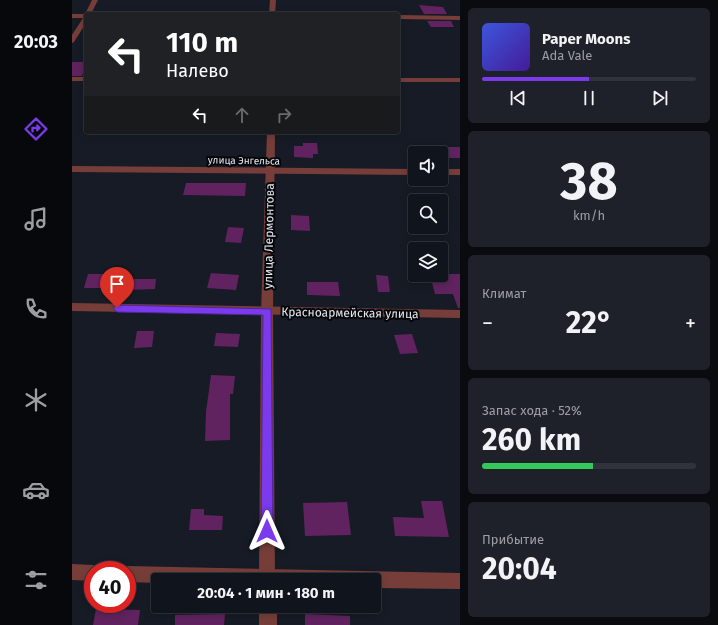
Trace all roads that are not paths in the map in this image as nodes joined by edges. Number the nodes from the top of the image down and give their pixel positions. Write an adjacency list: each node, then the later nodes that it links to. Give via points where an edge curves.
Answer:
1 (95, 0): 3 (street)
2 (273, 0): 4 (street)
3 (89, 12)
4 (272, 12)
5 (72, 16): 6 (street)
6 (84, 16)
7 (400, 17): 8 (street)
8 (460, 18)
9 (84, 21): 10 (street)
10 (72, 41)
11 (72, 79): 12 (street)
12 (84, 79)
13 (400, 80): 14 (street)
14 (460, 80)
15 (271, 134): 17 (street, улица Лермонтова)
16 (72, 169): 17 (street, улица Энгельса)
17 (270, 171): 18 (street, улица Энгельса); 22 (street, улица Лермонтова)
18 (408, 172)
19 (448, 172): 20 (street)
20 (460, 172)
21 (72, 307): 22 (street, Красноармейская улица)
22 (267, 312): 23 (street, Красноармейская улица); 26 (street, улица Лермонтова)
23 (460, 314)
24 (72, 572): 25 (street)
25 (84, 573)
26 (267, 573)
27 (136, 574): 28 (street)
28 (151, 575)
29 (381, 580): 30 (street)
30 (460, 581)
31 (268, 613): 32 (street)
32 (268, 625)

